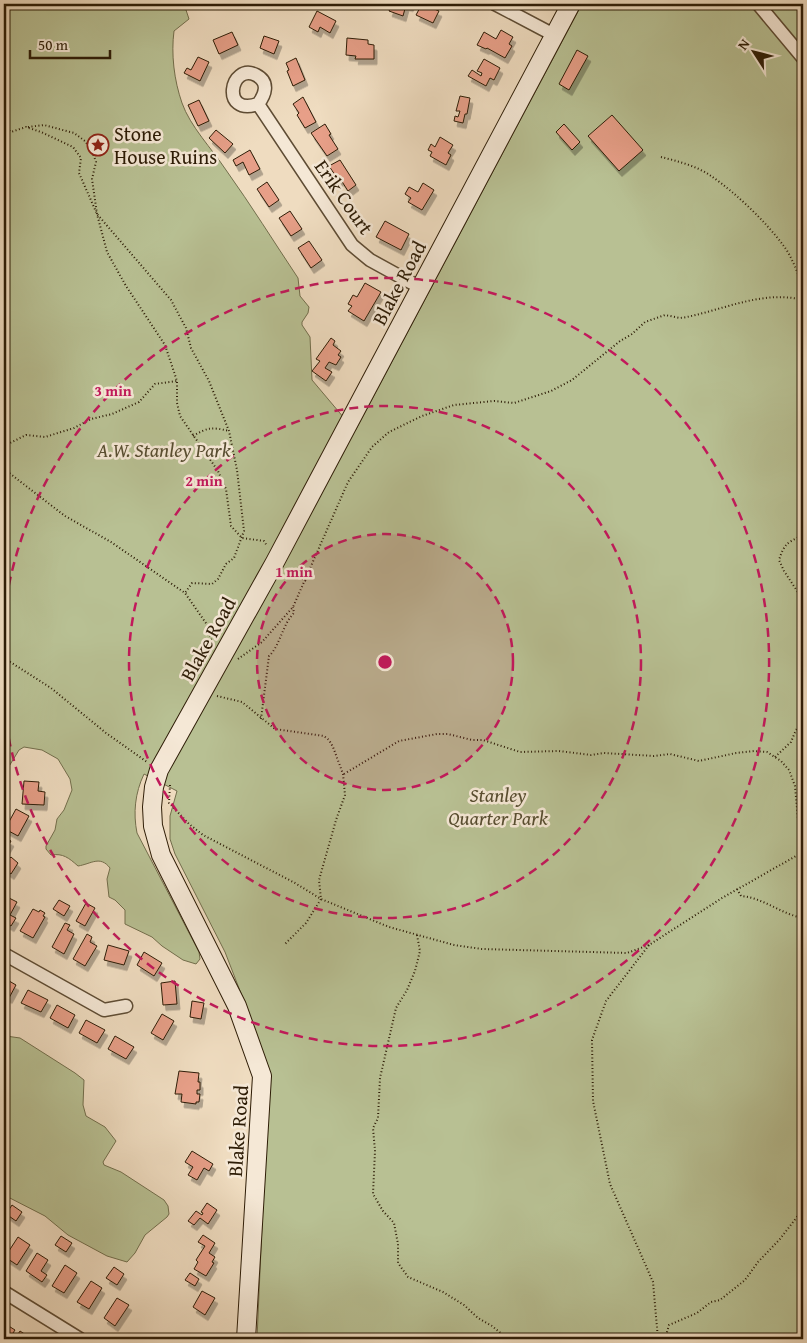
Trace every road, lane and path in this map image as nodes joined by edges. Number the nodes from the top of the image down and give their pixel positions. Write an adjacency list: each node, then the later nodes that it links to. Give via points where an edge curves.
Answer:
1 (495, 4): 4 (street)
2 (571, 4): 4 (street, Blake Road)
3 (758, 4): 5 (street)
4 (554, 35): 12 (street, Blake Road)
5 (803, 58)
6 (258, 104): 12 (street, Erik Court, via 352,245 370,260)
7 (4, 126): 8 (path, via 11,132)
8 (26, 127): 10 (path, via 73,147 81,158 79,173); 10 (path, via 44,125 62,129 85,141 96,162 92,179)
9 (661, 157): 11 (path, via 710,175 737,198 784,246)
10 (97, 214): 14 (path, via 108,252 165,345); 15 (path, via 170,300 186,328 191,348 209,381)
11 (803, 286)
12 (421, 288): 21 (street, Blake Road)
13 (803, 300): 22 (path, via 767,297 687,317 664,315 645,322 572,380 551,391 514,403 454,405 389,432 372,447 348,482)
14 (176, 381): 16 (path, via 180,416); 17 (path, via 155,384 139,402 112,414 46,437 26,435)
15 (229, 431): 16 (path, via 205,428); 20 (path, via 244,531)
16 (193, 436): 20 (path, via 218,470 226,489 231,526)
17 (4, 446)
18 (4, 469): 23 (path, via 65,516 111,542)
19 (801, 536): 24 (path, via 788,542 780,560)
20 (242, 538): 21 (path, via 264,541); 23 (path, via 234,558 226,564 218,579 212,584 192,583)
21 (275, 562): 22 (path); 33 (street, Blake Road)
22 (306, 581): 25 (path)
23 (185, 593): 27 (path, via 208,626 211,640)
24 (803, 600)
25 (293, 607): 28 (path, via 262,642); 30 (path, via 294,613 276,649 269,656)
26 (4, 658): 33 (path, via 50,688)
27 (207, 658)
28 (232, 663)
29 (216, 696): 30 (path, via 242,702)
30 (261, 719): 34 (path, via 275,729 324,736 329,740)
31 (803, 722): 32 (path, via 791,742)
32 (775, 757): 34 (path, via 767,752 754,751 699,761 670,754 520,752 483,740 444,734 399,741); 35 (path, via 789,770 795,786)
33 (165, 774): 37 (path, via 169,803 196,830); 47 (street, Blake Road, via 154,787 152,807 153,826 161,854 238,1006 262,1076)
34 (343, 774): 37 (path, via 346,795 319,880)
35 (802, 853): 36 (path)
36 (737, 889): 38 (path, via 741,896 772,904); 41 (path)
37 (321, 899): 39 (path); 40 (path, via 306,923)
38 (803, 918)
39 (417, 935): 41 (path, via 482,949 627,953); 48 (path, via 420,951 415,971 396,1008 380,1078 378,1118 373,1128 373,1194 394,1223 398,1263 408,1277 464,1305)
40 (284, 944)
41 (649, 945): 49 (path, via 606,1002 592,1040 593,1101 610,1184 653,1282)
42 (4, 954): 43 (street, via 104,1010)
43 (126, 1006)
44 (803, 1209): 50 (path, via 745,1280 720,1300 669,1325)
45 (4, 1292): 46 (street)
46 (80, 1339)
47 (246, 1339)
48 (508, 1339)
49 (658, 1339)
50 (665, 1339)

